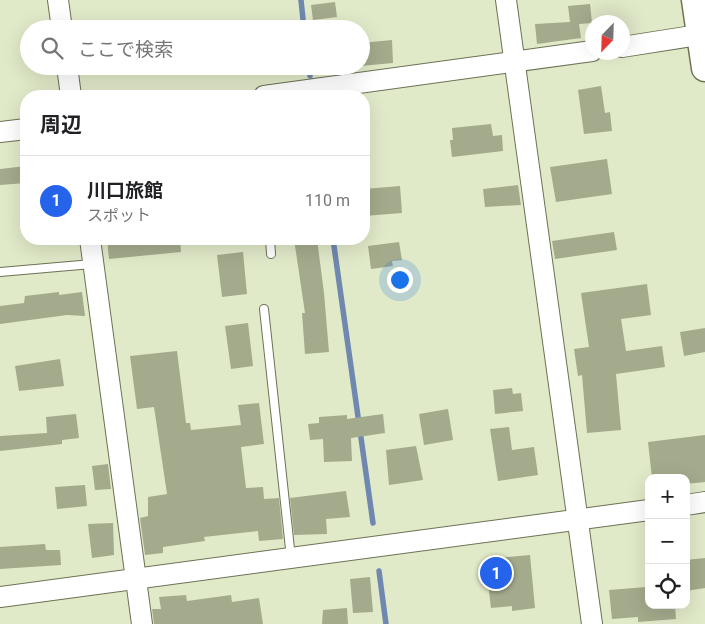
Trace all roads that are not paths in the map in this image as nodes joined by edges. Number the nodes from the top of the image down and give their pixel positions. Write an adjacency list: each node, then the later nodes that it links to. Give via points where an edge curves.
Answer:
1 (58, 0): 4 (street)
2 (506, 0): 8 (street)
3 (695, 0): 5 (highway)
4 (61, 20)
5 (703, 35): 6 (street); 9 (highway)
6 (630, 45)
7 (585, 52): 8 (street)
8 (515, 62): 12 (street); 24 (street)
9 (705, 68)
10 (68, 75): 11 (street)
11 (70, 90)
12 (308, 90)
13 (20, 130): 14 (street)
14 (0, 132)
15 (91, 245): 18 (street)
16 (270, 245): 17 (lane)
17 (271, 254)
18 (94, 264): 19 (lane); 26 (street)
19 (0, 272)
20 (264, 309): 25 (lane)
21 (705, 502): 22 (street)
22 (690, 504)
23 (645, 510): 24 (street)
24 (577, 519): 25 (street); 29 (street)
25 (291, 558): 26 (street)
26 (136, 579): 27 (street); 28 (street)
27 (0, 597)
28 (142, 624)
29 (592, 624)

